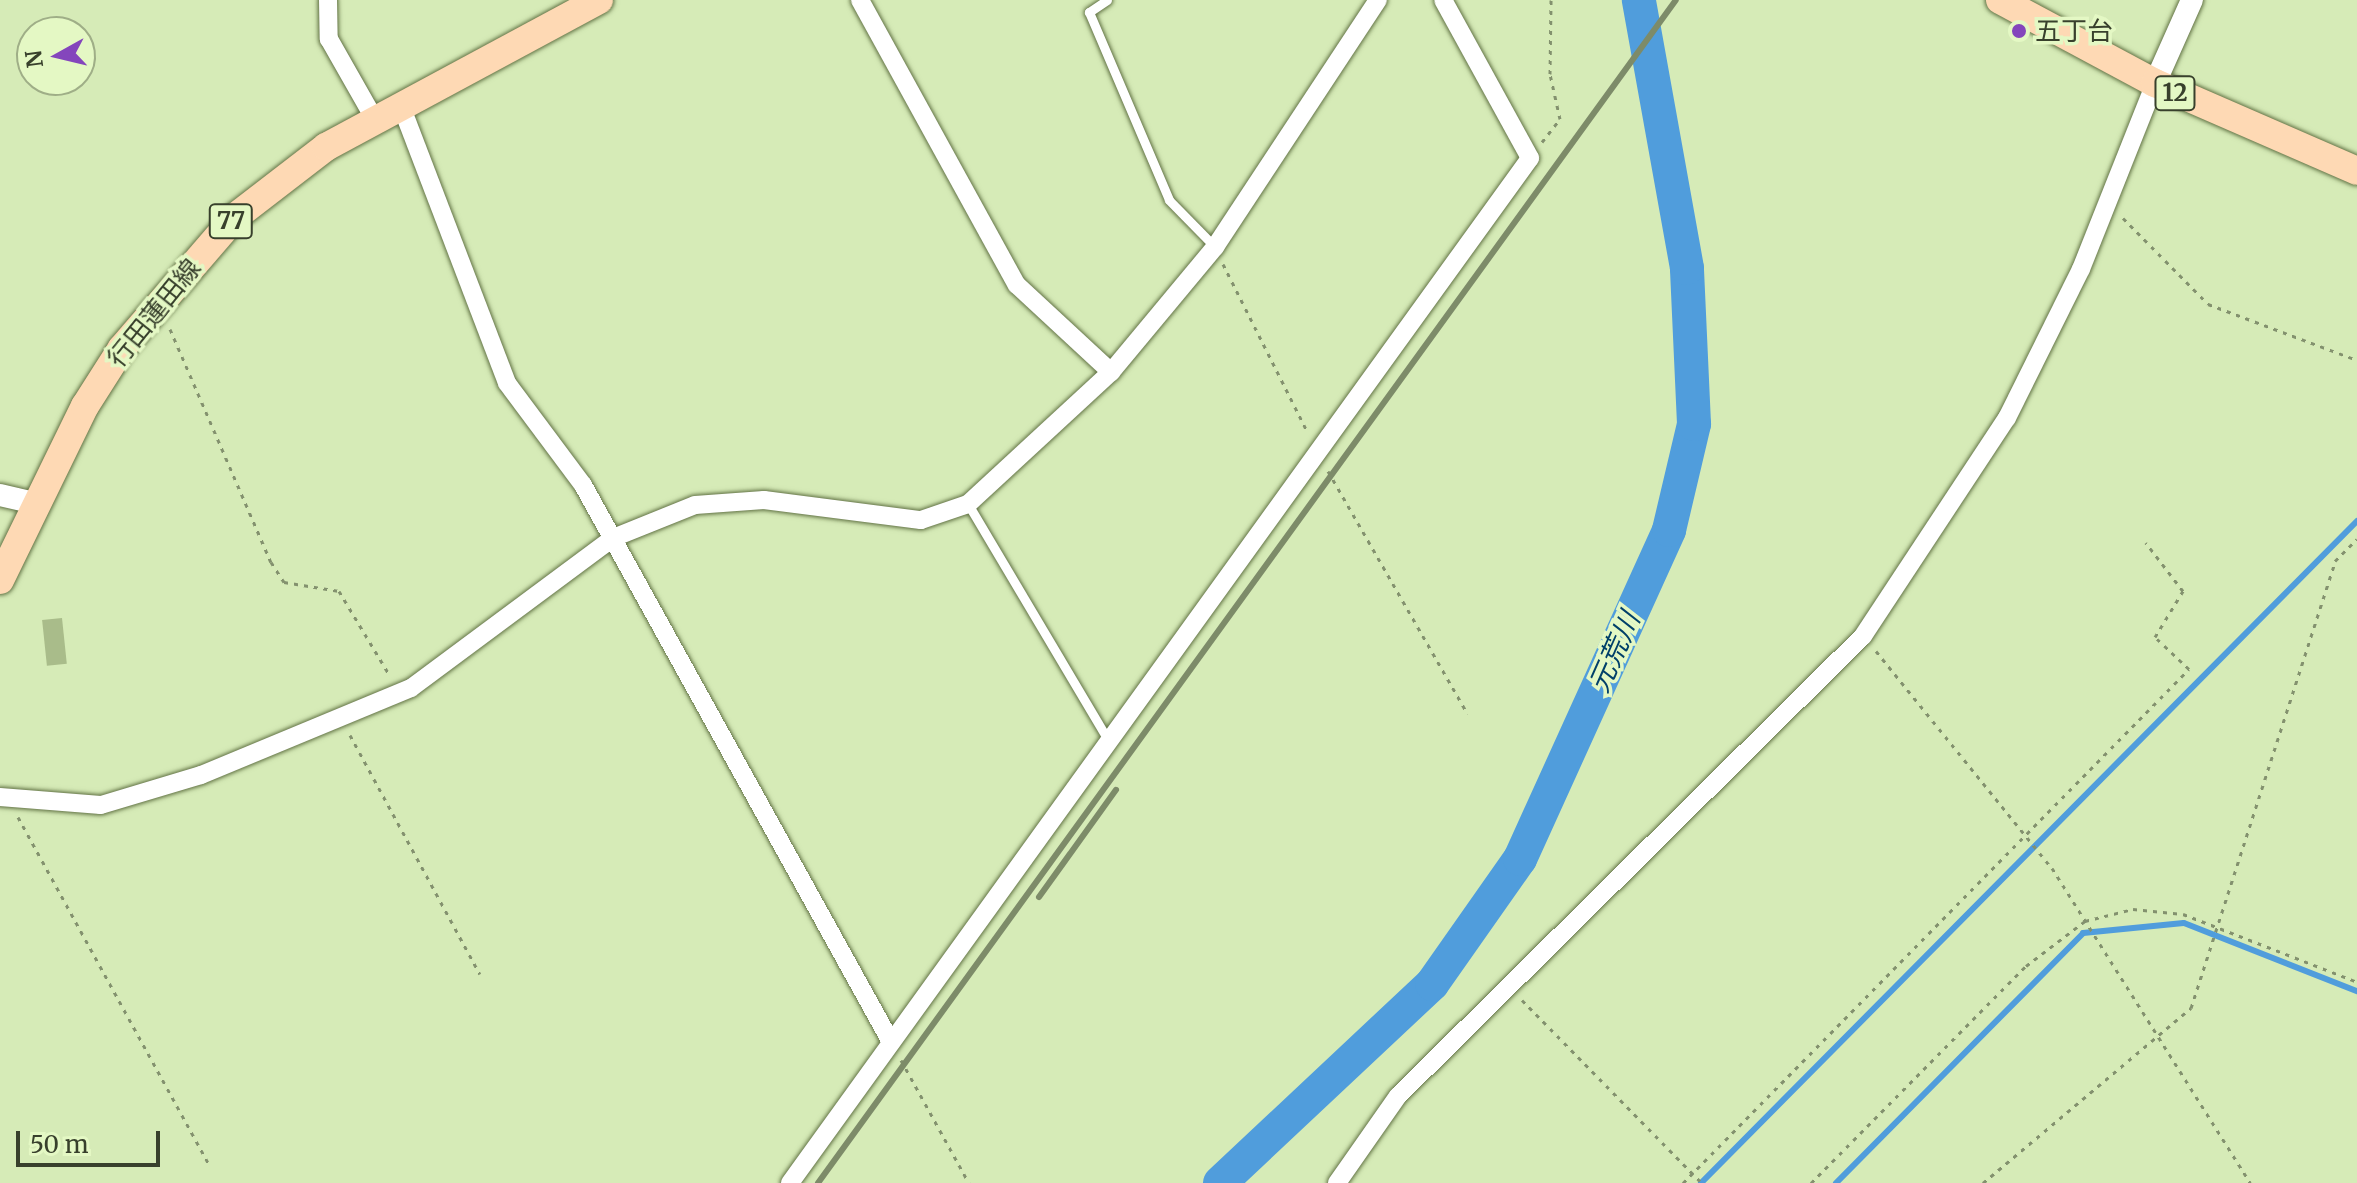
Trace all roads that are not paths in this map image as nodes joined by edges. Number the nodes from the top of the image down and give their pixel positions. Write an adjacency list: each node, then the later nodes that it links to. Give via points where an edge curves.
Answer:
1 (328, 0): 11 (street, via 329,39)
2 (599, 0): 10 (main road, 行田蓮田線 / 77)
3 (860, 0): 14 (street, via 1017,285)
4 (1107, 0): 13 (lane, via 1089,12 1169,200)
5 (1378, 0): 13 (street)
6 (1443, 0): 20 (street, via 1530,158)
7 (2000, 0): 9 (main road, 12)
8 (2192, 0): 9 (street)
9 (2155, 83): 12 (main road, 12); 24 (street, via 2104,200 2081,269 2007,418 1863,636 1398,1096)
10 (402, 108): 11 (main road, 行田蓮田線 / 77); 18 (street, via 507,383)
11 (375, 120): 16 (main road, 行田蓮田線 / 77, via 235,217 158,302 85,406)
12 (2357, 171)
13 (1215, 247): 14 (street)
14 (1111, 372): 17 (street)
15 (0, 495): 16 (street)
16 (34, 503): 19 (main road, 行田蓮田線 / 77)
17 (968, 504): 18 (street, via 921,520 764,500 695,505); 20 (lane)
18 (613, 538): 21 (street, via 400,693 201,775 101,805); 22 (street)
19 (0, 580)
20 (1109, 741): 22 (street)
21 (4, 798)
22 (891, 1042): 23 (street)
23 (790, 1183)
24 (1337, 1183)

